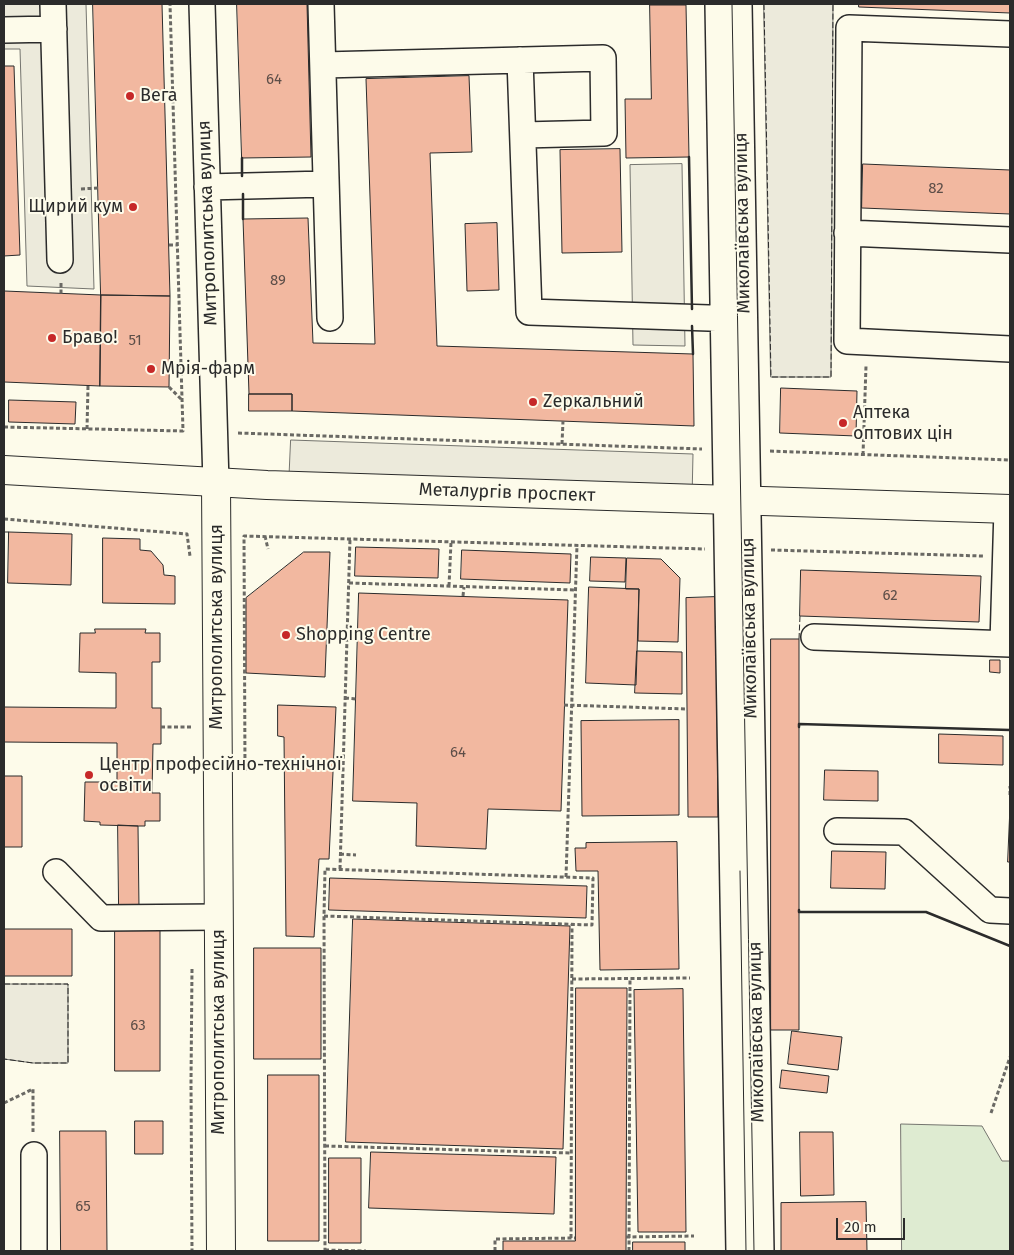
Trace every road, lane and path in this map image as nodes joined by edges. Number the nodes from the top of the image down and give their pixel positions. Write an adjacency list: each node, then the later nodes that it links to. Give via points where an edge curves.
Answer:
1 (53, 4): 7 (street)
2 (170, 4): 18 (path)
3 (202, 4): 14 (street, Митрополитська вулиця)
4 (321, 4): 11 (street)
5 (718, 4): 21 (street, Миколаївська вулиця)
6 (739, 4): 21 (street, Миколаївська вулиця)
7 (54, 29): 8 (street); 19 (street)
8 (4, 30)
9 (1010, 34): 15 (street, via 849,28)
10 (520, 60): 11 (street); 12 (street); 12 (street, via 603,58 604,133)
11 (323, 65): 13 (street)
12 (523, 135): 21 (street, via 529,312)
13 (326, 184): 14 (street); 20 (street)
14 (208, 187): 37 (street, Митрополитська вулиця)
15 (847, 233): 16 (street); 22 (street, via 847,341)
16 (1010, 240)
17 (169, 245): 18 (path)
18 (178, 245): 26 (path)
19 (60, 260)
20 (330, 318)
21 (734, 319): 38 (street, Миколаївська вулиця)
22 (867, 342): 23 (street); 34 (path)
23 (1010, 349)
24 (88, 386): 29 (path)
25 (169, 387): 26 (path)
26 (182, 399): 29 (path, via 183,432)
27 (563, 421): 31 (path)
28 (4, 427): 29 (path)
29 (87, 429)
30 (235, 433): 31 (path)
31 (562, 444): 32 (path)
32 (704, 449)
33 (767, 451): 34 (path)
34 (863, 455): 35 (path)
35 (1010, 460)
36 (4, 470): 37 (main road, Металургів проспект)
37 (216, 483): 38 (main road, Металургів проспект); 76 (main road, Митрополитська вулиця)
38 (737, 500): 39 (main road, Металургів проспект); 67 (street, Миколаївська вулиця)
39 (1009, 509): 50 (street)
40 (4, 519): 41 (path)
41 (187, 534)
42 (244, 536): 43 (path)
43 (265, 536): 44 (path); 47 (path)
44 (350, 539): 45 (path); 51 (path)
45 (451, 542): 46 (path); 52 (path)
46 (576, 545): 48 (path); 54 (path)
47 (268, 549)
48 (706, 549)
49 (768, 550): 50 (path)
50 (1006, 557): 57 (street)
51 (349, 583): 52 (path); 58 (path)
52 (449, 586): 53 (path)
53 (464, 587): 54 (path); 55 (path)
54 (575, 590): 61 (path)
55 (463, 596)
56 (814, 637): 57 (street)
57 (1007, 644)
58 (345, 698): 59 (path); 69 (path)
59 (356, 699)
60 (564, 706): 61 (path)
61 (572, 706): 62 (path); 73 (path)
62 (687, 709)
63 (161, 727): 64 (path)
64 (192, 728)
65 (1010, 786): 66 (path)
66 (1010, 795)
67 (743, 826): 97 (street, Миколаївська вулиця); 98 (street, Миколаївська вулиця)
68 (837, 830): 74 (street, via 904,832 990,910)
69 (340, 854): 70 (path); 71 (path)
70 (356, 855)
71 (340, 869): 73 (path); 75 (path, via 325,869)
72 (56, 872): 76 (street, via 101,918)
73 (566, 877): 77 (path, via 593,878 592,925)
74 (1010, 911)
75 (324, 916): 77 (path); 85 (path)
76 (218, 917): 92 (main road, Митрополитська вулиця)
77 (572, 924): 80 (path)
78 (630, 978): 79 (path); 80 (path); 89 (path)
79 (690, 978)
80 (572, 979): 86 (path)
81 (1010, 1057): 84 (path)
82 (191, 1083): 91 (path)
83 (4, 1103): 87 (path, via 33,1089)
84 (991, 1113)
85 (325, 1146): 86 (path); 93 (path)
86 (571, 1153): 95 (path, via 572,1238 495,1239)
87 (34, 1155): 90 (street)
88 (694, 1236): 89 (path)
89 (628, 1237): 96 (path)
90 (34, 1251)
91 (192, 1251)
92 (221, 1251)
93 (325, 1251): 94 (path)
94 (366, 1251)
95 (495, 1251)
96 (629, 1251)
97 (739, 1251)
98 (761, 1251)

